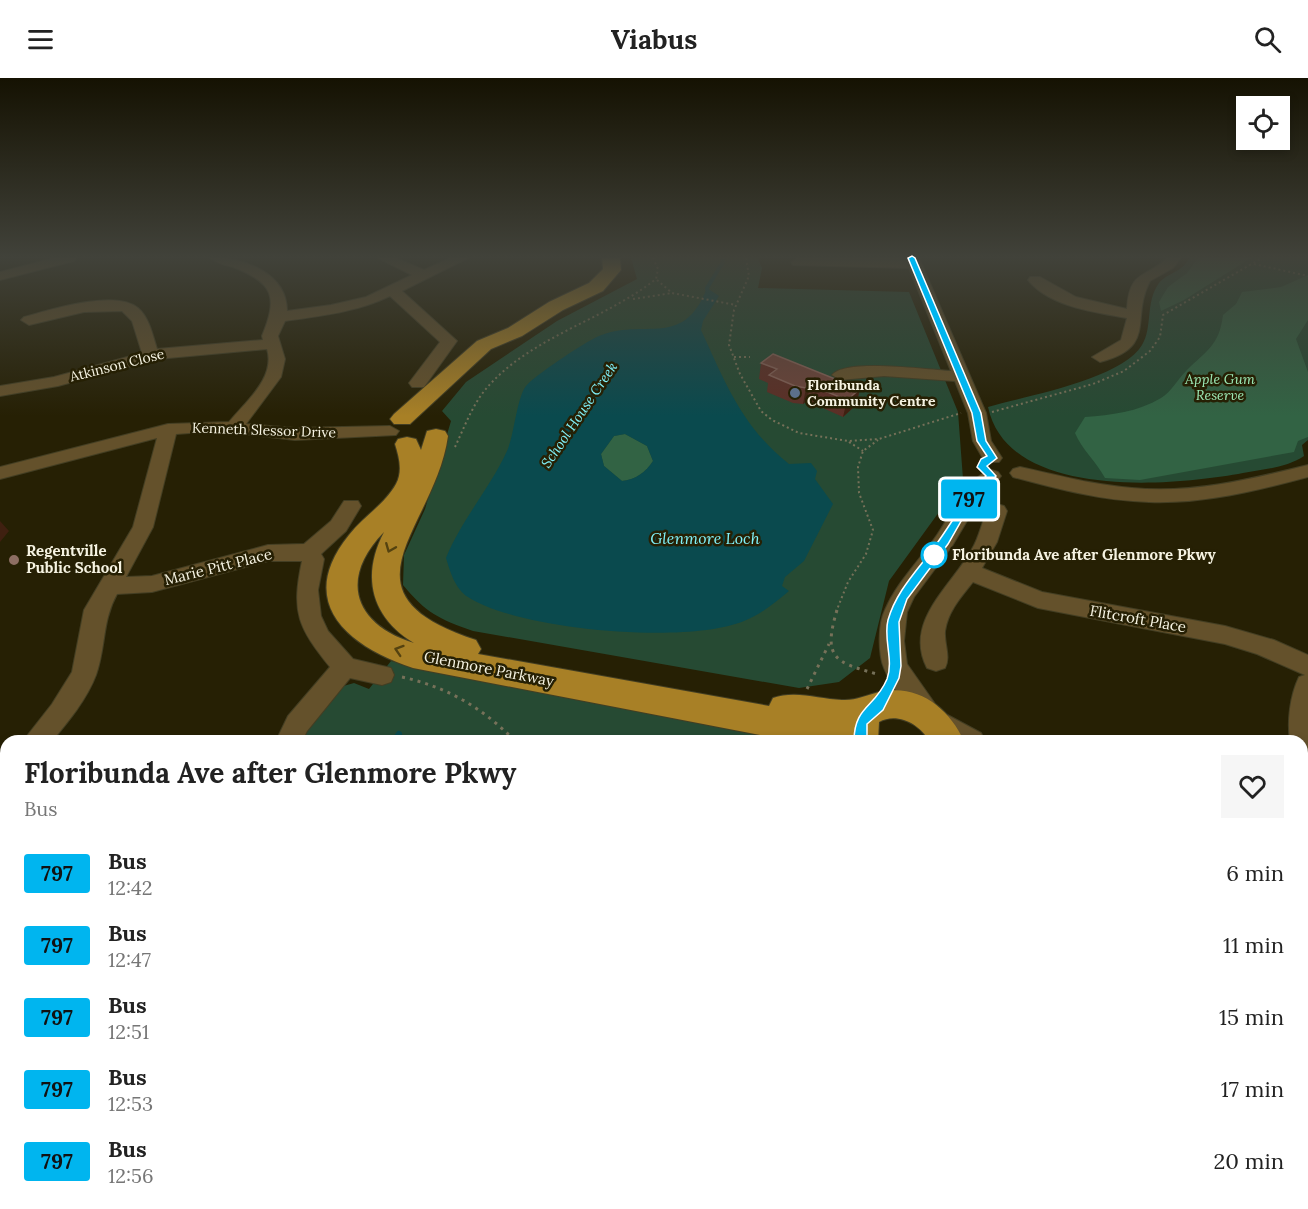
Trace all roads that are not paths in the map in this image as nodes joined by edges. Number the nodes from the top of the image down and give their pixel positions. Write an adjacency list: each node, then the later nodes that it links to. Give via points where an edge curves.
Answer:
1 (74, 311): 13 (street)
2 (132, 311): 15 (street)
3 (279, 311): 12 (street)
4 (319, 311): 12 (street)
5 (415, 311): 19 (street, via 449,341)
6 (548, 311): 23 (main road, via 515,332 484,345)
7 (566, 311): 24 (main road, Glenmore Parkway, via 474,368 439,402)
8 (934, 311): 18 (street)
9 (1117, 311): 11 (street)
10 (1136, 311): 11 (street)
11 (1136, 315): 16 (street, via 1127,346)
12 (279, 317): 14 (street, via 271,334)
13 (29, 320)
14 (272, 343): 15 (street, Atkinson Close); 21 (street, via 277,358 274,372)
15 (151, 356): 20 (street, Atkinson Close)
16 (1100, 357)
17 (840, 375): 18 (street, via 886,371)
18 (962, 376): 26 (street)
19 (418, 384)
20 (0, 391)
21 (234, 427): 22 (street, Kenneth Slessor Drive); 23 (street, Kenneth Slessor Drive, via 296,434)
22 (168, 429): 25 (street, Kenneth Slessor Drive); 34 (street, via 143,527)
23 (400, 431): 24 (main road, via 420,414); 39 (main road, Glenmore Parkway, one-way to 23, via 403,652 373,639 356,626 343,599 344,572 356,546 409,484 414,465)
24 (434, 439): 39 (main road, Glenmore Parkway, one-way to 39, via 386,556 385,582 397,611 414,627 443,643)
25 (54, 459): 28 (street, Kenneth Slessor Drive); 29 (street, via 38,473)
26 (992, 467): 27 (street, via 1014,463 1020,473 1107,491 1162,496 1188,495); 41 (street, via 902,598 893,622)
27 (1308, 471)
28 (0, 473)
29 (0, 486)
30 (351, 506): 32 (street)
31 (997, 511): 33 (street, via 990,535)
32 (307, 553): 34 (street, Marie Pitt Place, via 276,552 160,582); 37 (street, via 313,559 307,590 309,616)
33 (969, 571): 35 (street, via 940,608 934,623 932,646); 36 (street, Flitcroft Place, via 1038,600 1225,635)
34 (108, 586): 43 (street, via 92,622 84,674 61,712)
35 (936, 661)
36 (1308, 666)
37 (345, 667): 38 (street); 44 (street)
38 (382, 675)
39 (576, 678): 41 (main road, Glenmore Parkway, via 844,715); 45 (main road, Glenmore Parkway)
40 (1308, 684): 48 (street)
41 (885, 690): 42 (main road, Glenmore Parkway); 46 (main road, via 860,724)
42 (937, 725): 47 (street)
43 (41, 735)
44 (292, 735)
45 (816, 735)
46 (861, 735)
47 (959, 735)
48 (1303, 735)

